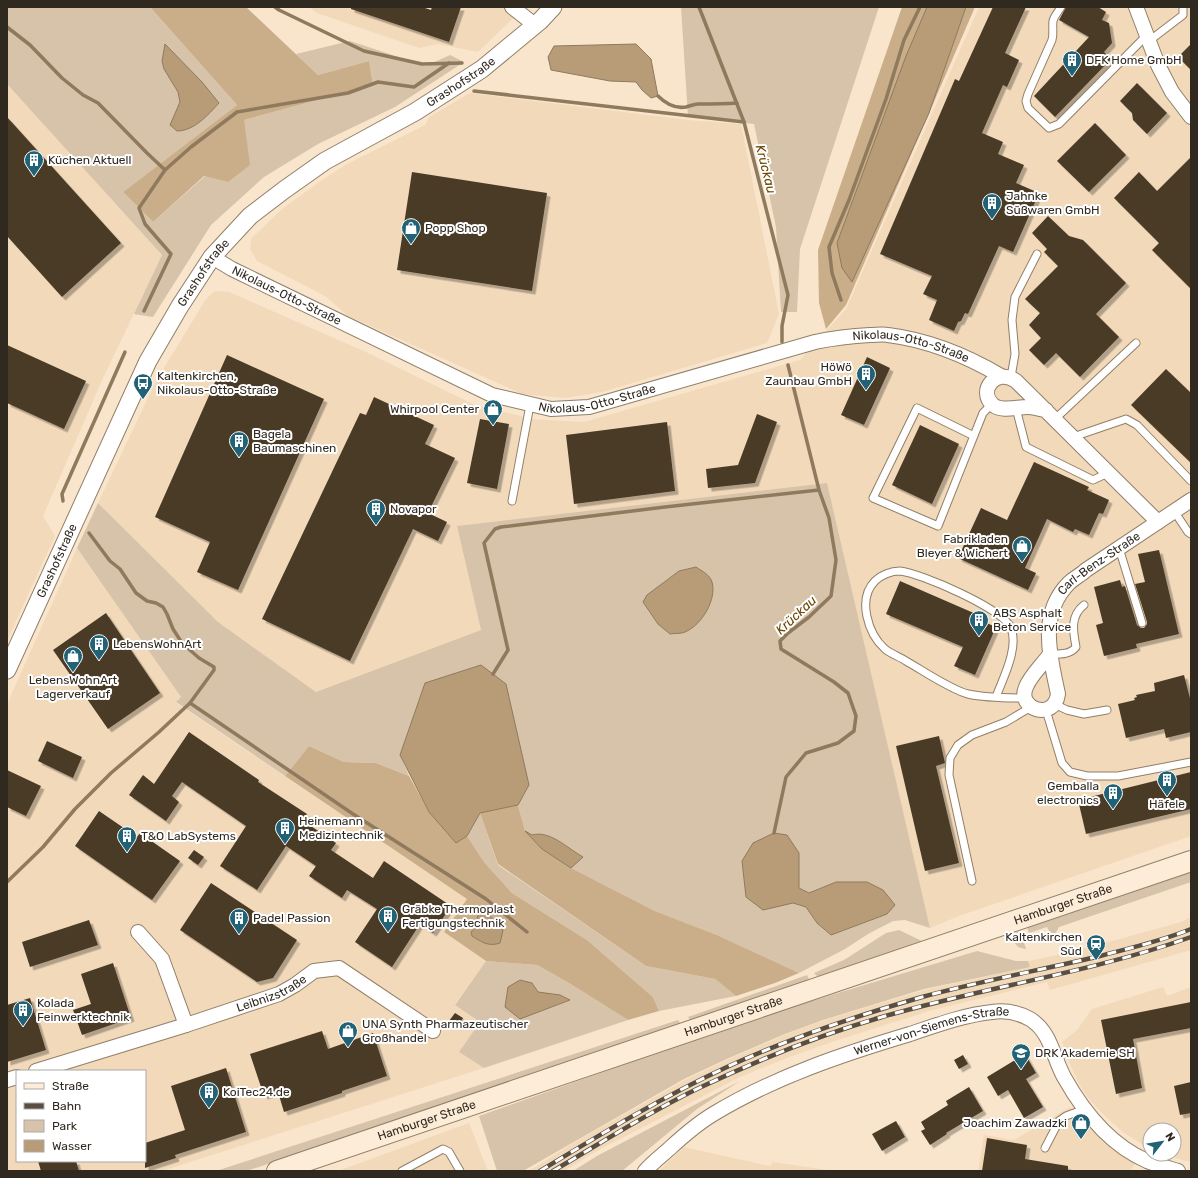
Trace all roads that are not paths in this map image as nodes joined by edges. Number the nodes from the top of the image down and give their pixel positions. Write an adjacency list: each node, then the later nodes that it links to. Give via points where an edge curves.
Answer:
1 (512, 7): 6 (street)
2 (554, 7): 6 (street, Grashofstraße)
3 (1061, 7): 7 (lane, via 1054,18 1052,40 1026,101 1028,108 1049,128 1059,124)
4 (1136, 7): 7 (street)
5 (1183, 7): 7 (lane, via 1183,15)
6 (535, 25): 10 (street, Grashofstraße, via 482,69 415,112 325,161 284,190 250,216)
7 (1148, 38): 8 (street, via 1172,92)
8 (1191, 117)
9 (1037, 254): 12 (lane, via 1016,297 1012,320 1015,354)
10 (212, 257): 14 (street, Nikolaus-Otto-Straße, via 492,395); 30 (street, Grashofstraße, via 148,361)
11 (1136, 343): 16 (lane)
12 (1006, 377): 13 (street, via 991,381 988,386 988,397); 14 (street, Nikolaus-Otto-Straße, via 974,361 924,343 887,334 846,336 815,342 590,408 551,409); 16 (street, Nikolaus-Otto-Straße)
13 (992, 404): 15 (street, via 999,408); 17 (lane, via 983,413)
14 (530, 405): 22 (lane)
15 (1016, 408): 16 (street, via 1028,407); 19 (lane, via 1026,447 1093,480)
16 (1050, 415): 18 (street, Nikolaus-Otto-Straße)
17 (974, 436): 17 (lane, via 938,526 872,498 917,408)
18 (1073, 436): 19 (street, Nikolaus-Otto-Straße); 20 (lane, via 1126,419 1137,425)
19 (1108, 472): 24 (street, Nikolaus-Otto-Straße)
20 (1191, 480)
21 (1191, 500): 23 (street, Carl-Benz-Straße)
22 (512, 501)
23 (1174, 511): 24 (street, Carl-Benz-Straße); 25 (lane)
24 (1158, 522): 26 (street, Carl-Benz-Straße)
25 (1191, 534)
26 (1119, 548): 28 (lane); 29 (street, Carl-Benz-Straße, via 1069,583 1058,597 1050,616)
27 (1084, 605): 29 (lane, via 1078,609 1072,626 1076,647 1073,651 1063,654)
28 (1142, 623)
29 (1050, 654): 32 (street, via 1026,687); 33 (street, Carl-Benz-Straße, via 1058,694)
30 (7, 670)
31 (996, 697): 31 (lane, via 966,693 886,649 875,636 866,606 868,590 875,580 886,573 899,571 924,577 988,607 1005,619 1011,627 1013,645); 32 (lane)
32 (1028, 703): 33 (street, via 1036,710); 37 (lane, via 1006,722 972,735 958,745 950,758 949,774)
33 (1050, 707): 34 (lane, via 1084,714); 35 (lane, via 1062,763 1070,772 1087,776 1118,776)
34 (1107, 710)
35 (1191, 762)
36 (1191, 861): 45 (main road, Hamburger Straße)
37 (972, 881)
38 (138, 932): 39 (street, via 162,959)
39 (186, 1025): 40 (street, Leibnizstraße, via 279,994 314,971 339,968); 41 (street, Leibnizstraße)
40 (433, 1031)
41 (39, 1070)
42 (1085, 1109): 43 (lane, via 1059,1121); 44 (street, Werner-von-Siemens-Straße, via 1102,1130); 48 (street, Werner-von-Siemens-Straße, via 1063,1076 1044,1032 1031,1020 1015,1013 993,1011 957,1019 884,1042 793,1074 754,1091 694,1127)
43 (1045, 1148)
44 (1144, 1166): 49 (street, Werner-von-Siemens-Straße)
45 (277, 1171)
46 (402, 1171): 47 (lane, via 442,1149 449,1152)
47 (460, 1171)
48 (645, 1171)
49 (1178, 1171)

